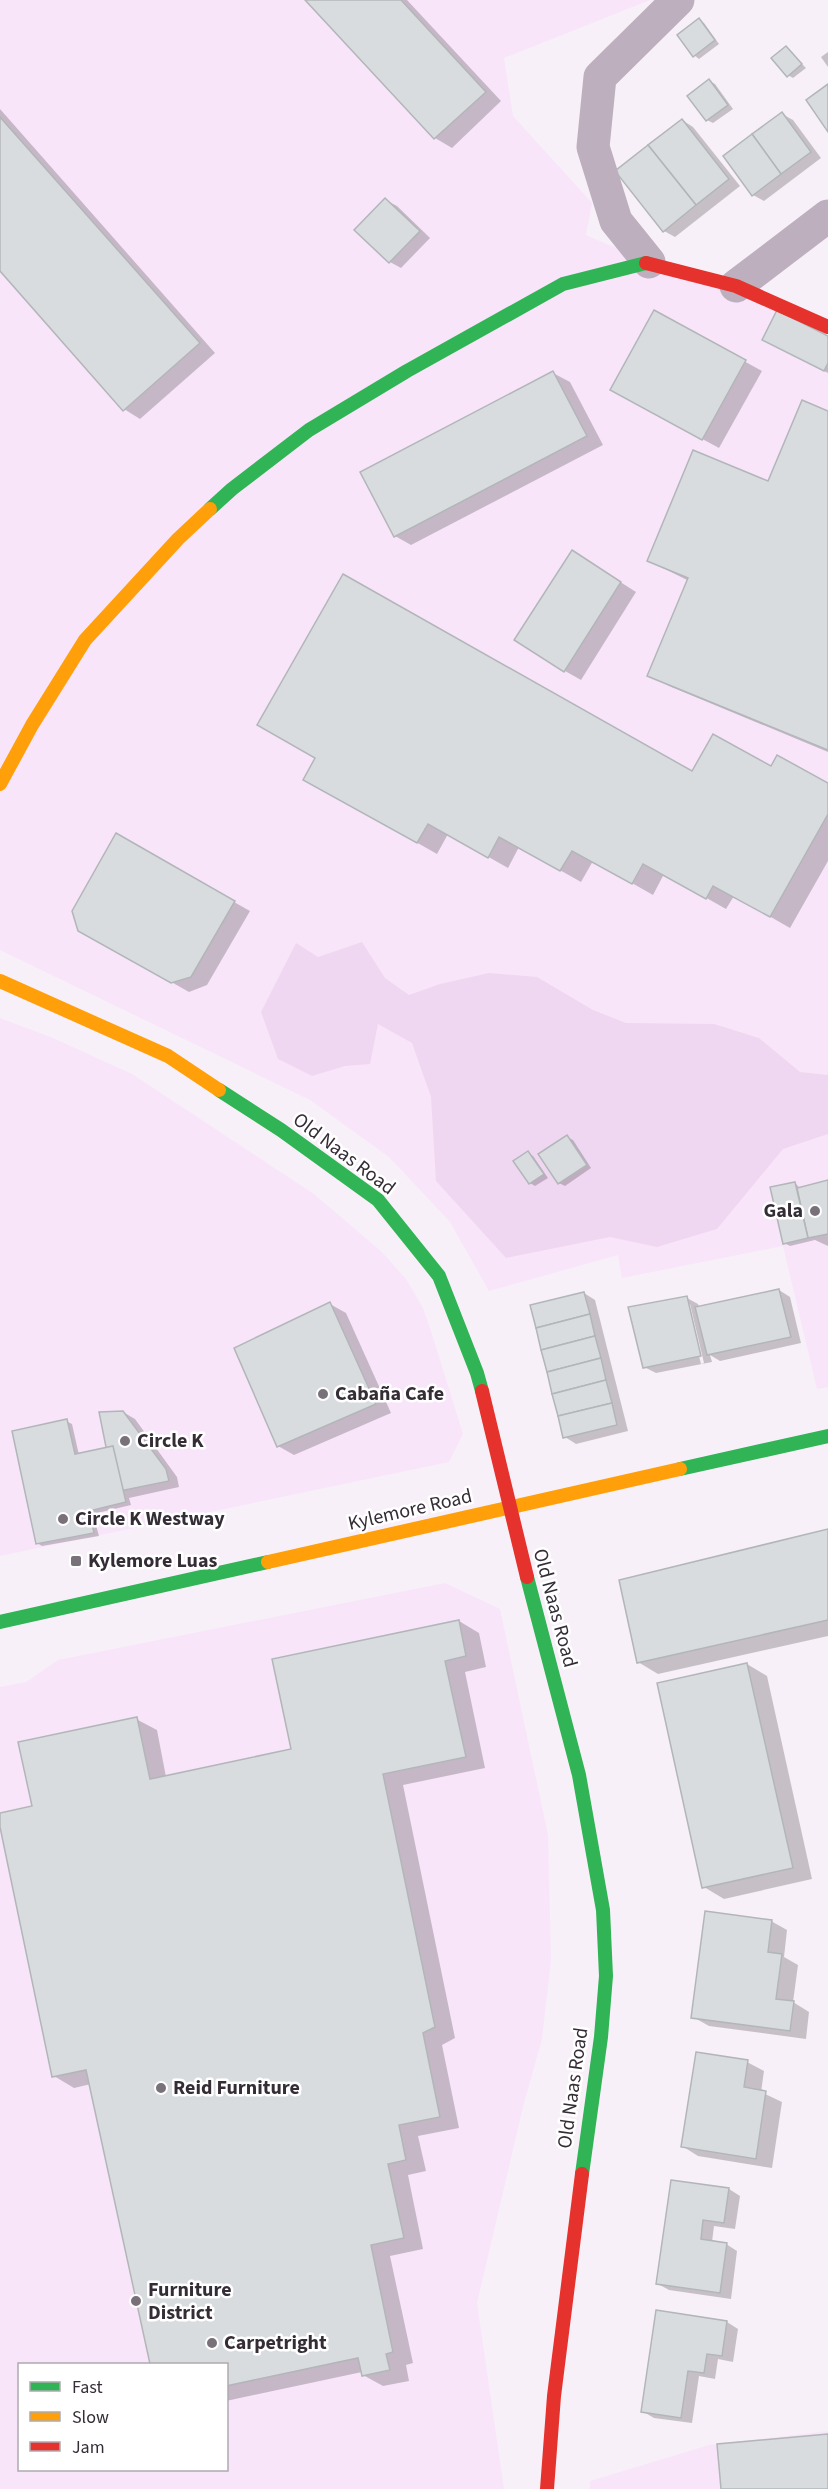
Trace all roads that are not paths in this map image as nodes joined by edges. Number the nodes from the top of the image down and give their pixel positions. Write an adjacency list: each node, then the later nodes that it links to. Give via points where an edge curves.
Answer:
1 (678, 0): 3 (street, via 600,77 593,147 616,221)
2 (828, 216): 4 (street)
3 (649, 262): 4 (street); 6 (street, via 563,284 309,430 232,489 178,539 85,640)
4 (736, 286): 5 (street)
5 (828, 327)
6 (0, 784)
7 (0, 981): 9 (street, Old Naas Road, via 168,1056 378,1200 439,1276 477,1373)
8 (828, 1436): 9 (street, Kylemore Road)
9 (509, 1508): 10 (street, Kylemore Road); 11 (street, Old Naas Road, via 579,1775 603,1910 606,1976 554,2396)
10 (0, 1622)
11 (547, 2489)

